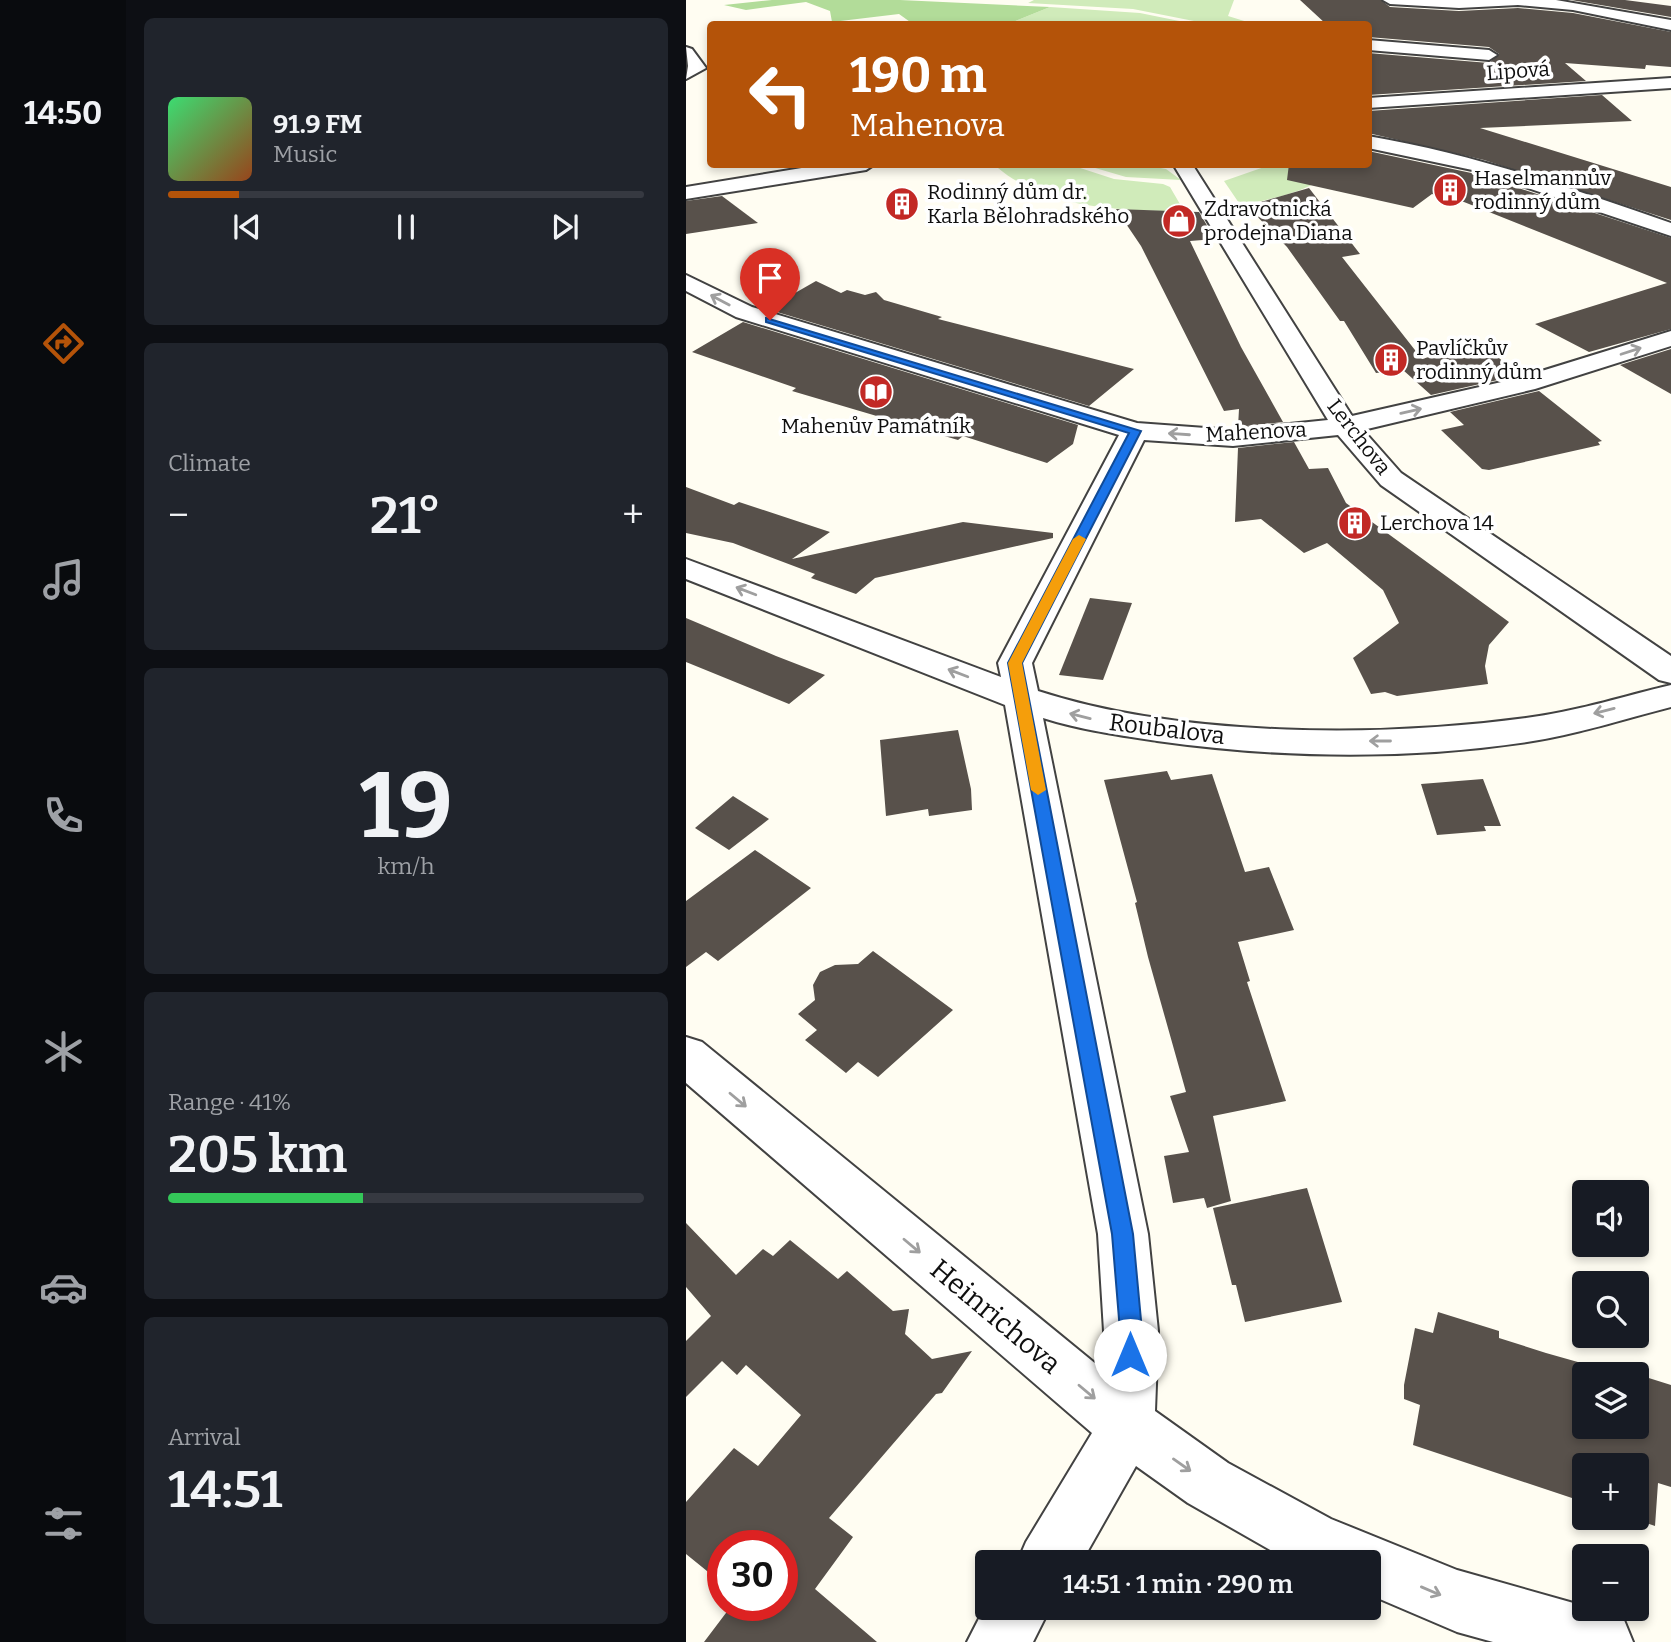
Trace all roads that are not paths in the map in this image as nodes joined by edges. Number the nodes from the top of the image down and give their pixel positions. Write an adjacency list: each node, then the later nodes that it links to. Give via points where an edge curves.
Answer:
1 (1390, 0): 3 (street)
2 (1507, 0): 3 (street)
3 (1519, 1): 4 (street, via 1540,2 1537,13)
4 (1671, 25)
5 (1372, 45): 7 (street)
6 (686, 52): 8 (street, via 698,68)
7 (1489, 55)
8 (686, 74)
9 (707, 81): 10 (street)
10 (686, 84)
11 (1666, 85): 12 (street, Lipová)
12 (1372, 103)
13 (1372, 143): 15 (street)
14 (1372, 150): 15 (street)
15 (1439, 157): 19 (street, via 1538,183)
16 (842, 168): 18 (street)
17 (1185, 168): 22 (street, Lerchova)
18 (686, 194)
19 (1671, 230)
20 (686, 282): 23 (street, Mahenova, one-way to 20, via 744,313)
21 (1671, 338): 22 (street, Mahenova, one-way to 21, via 1526,384)
22 (1345, 426): 23 (street, Mahenova, one-way to 23, via 1233,438); 25 (street, Lerchova, via 1391,479)
23 (1135, 431): 27 (street, via 1015,663)
24 (686, 568): 27 (street, Roubalova, one-way to 24)
25 (1671, 672)
26 (1671, 696): 27 (street, Roubalova, one-way to 27, via 1528,730 1396,741 1208,736 1082,718)
27 (1021, 698): 29 (street, via 1123,1234 1131,1331)
28 (686, 1056): 29 (street, Heinrichova, one-way to 29)
29 (1126, 1425): 30 (street); 31 (street, Heinrichova, one-way to 31, via 1208,1483)
30 (1055, 1550)
31 (1334, 1550)
32 (1381, 1570): 35 (street, Heinrichova, one-way to 35, via 1457,1601)
33 (1012, 1620): 34 (street)
34 (998, 1642)
35 (1602, 1642)

